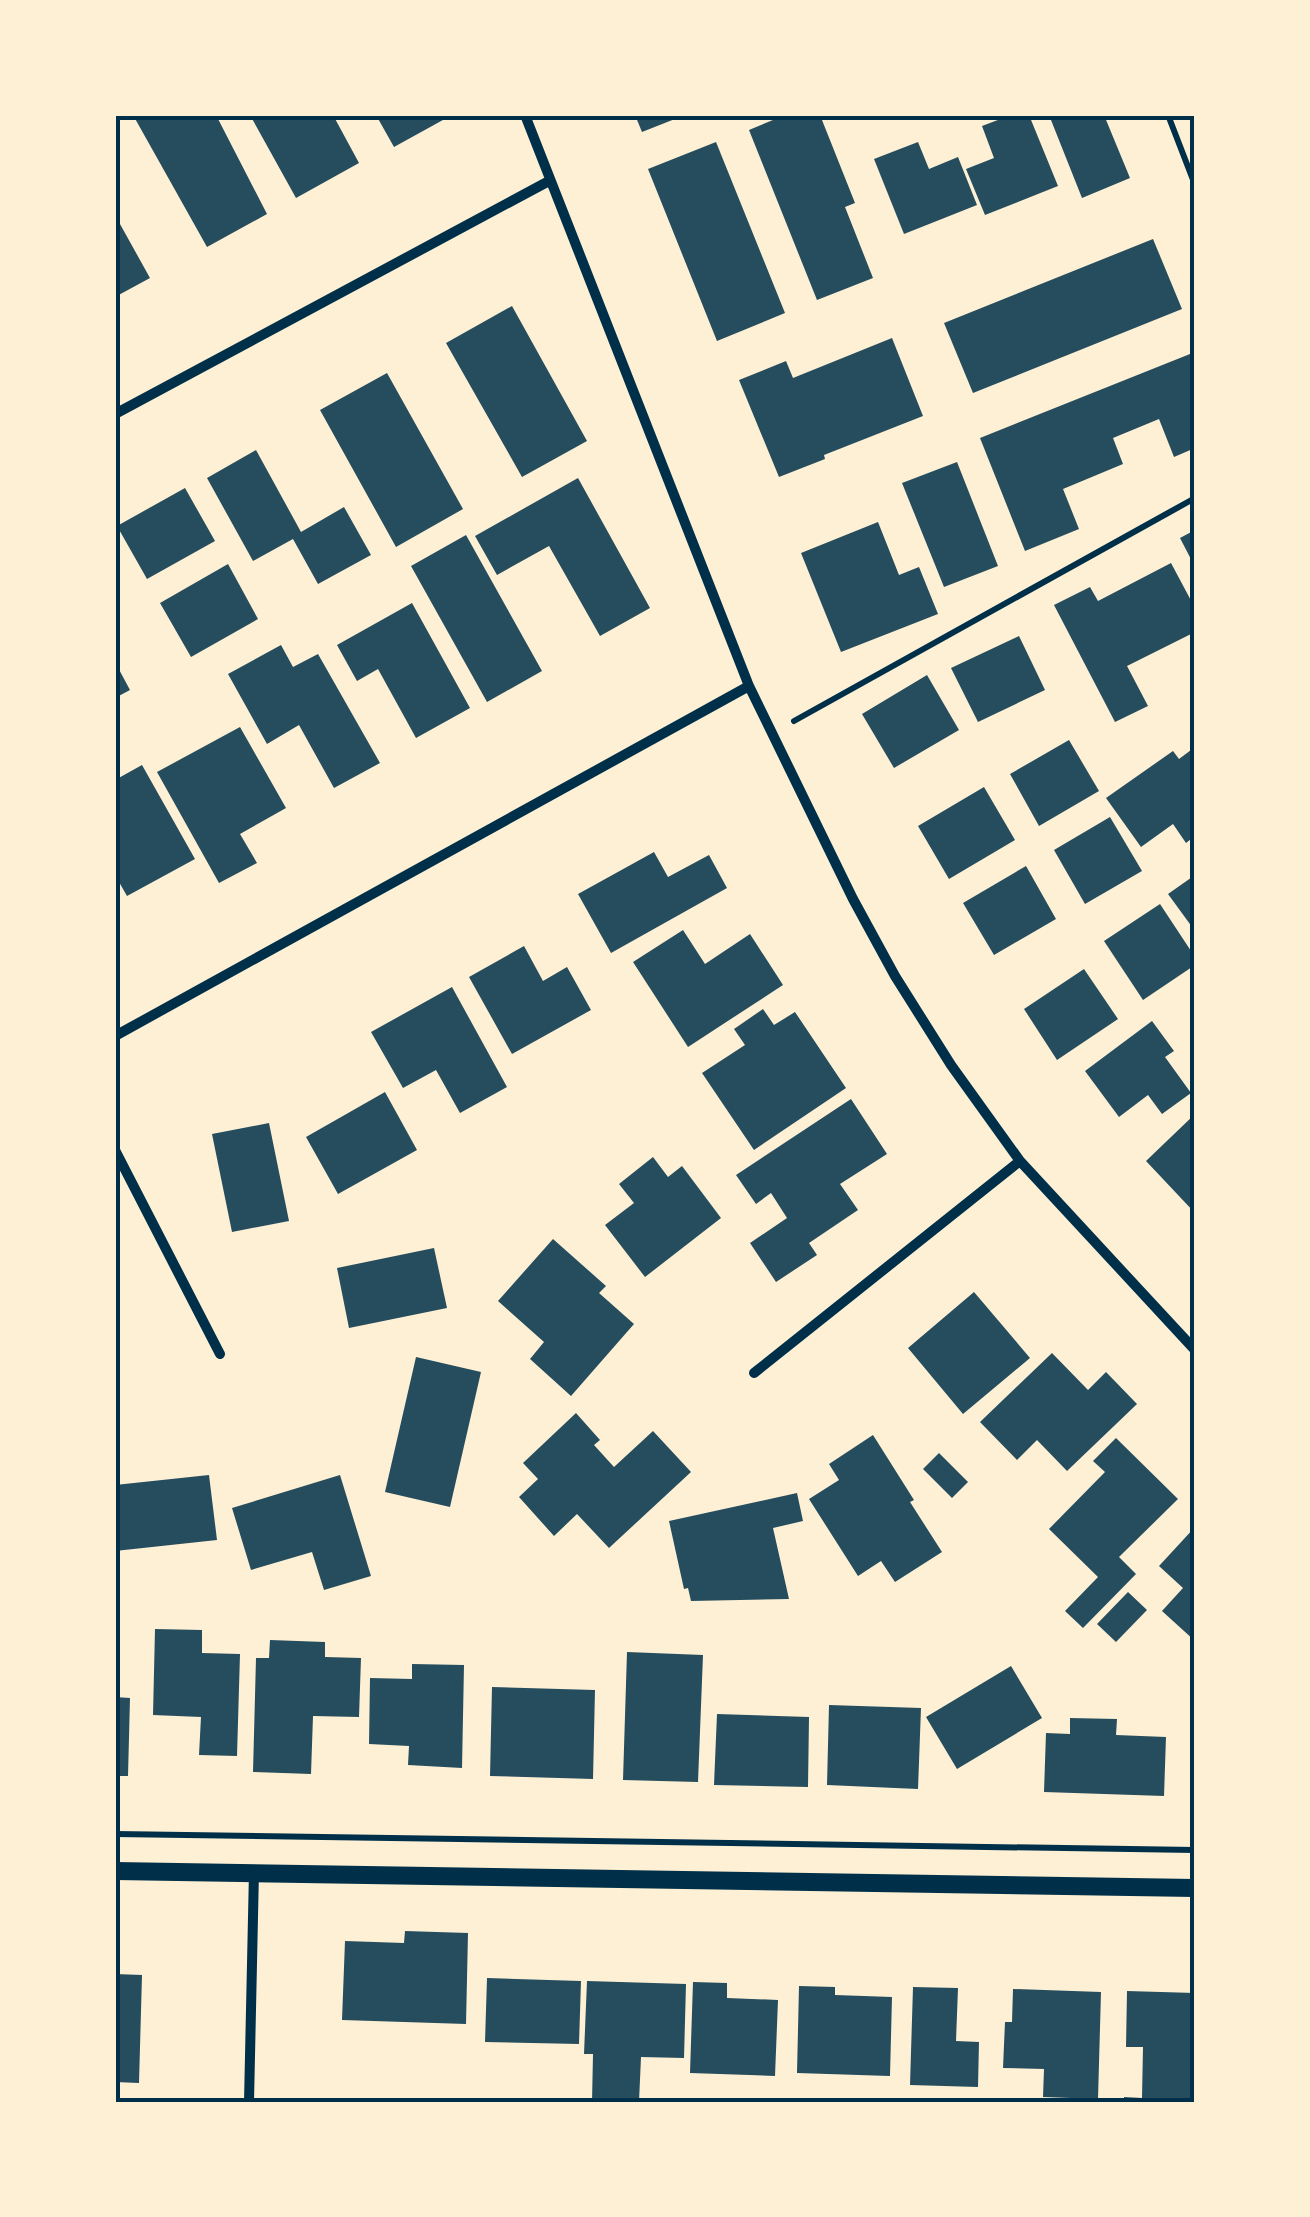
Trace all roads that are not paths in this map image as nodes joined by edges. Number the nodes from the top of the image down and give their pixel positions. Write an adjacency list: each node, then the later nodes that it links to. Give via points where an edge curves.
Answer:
1 (524, 115): 2 (street)
2 (549, 181): 3 (street); 4 (street)
3 (115, 414)
4 (749, 686): 5 (street); 7 (street, via 895,976)
5 (115, 1036)
6 (115, 1150): 9 (street)
7 (1020, 1161): 8 (street); 10 (street)
8 (1195, 1350)
9 (220, 1354)
10 (754, 1373)
11 (115, 1871): 12 (street)
12 (254, 1871): 13 (street); 14 (street)
13 (1195, 1888)
14 (249, 2102)

